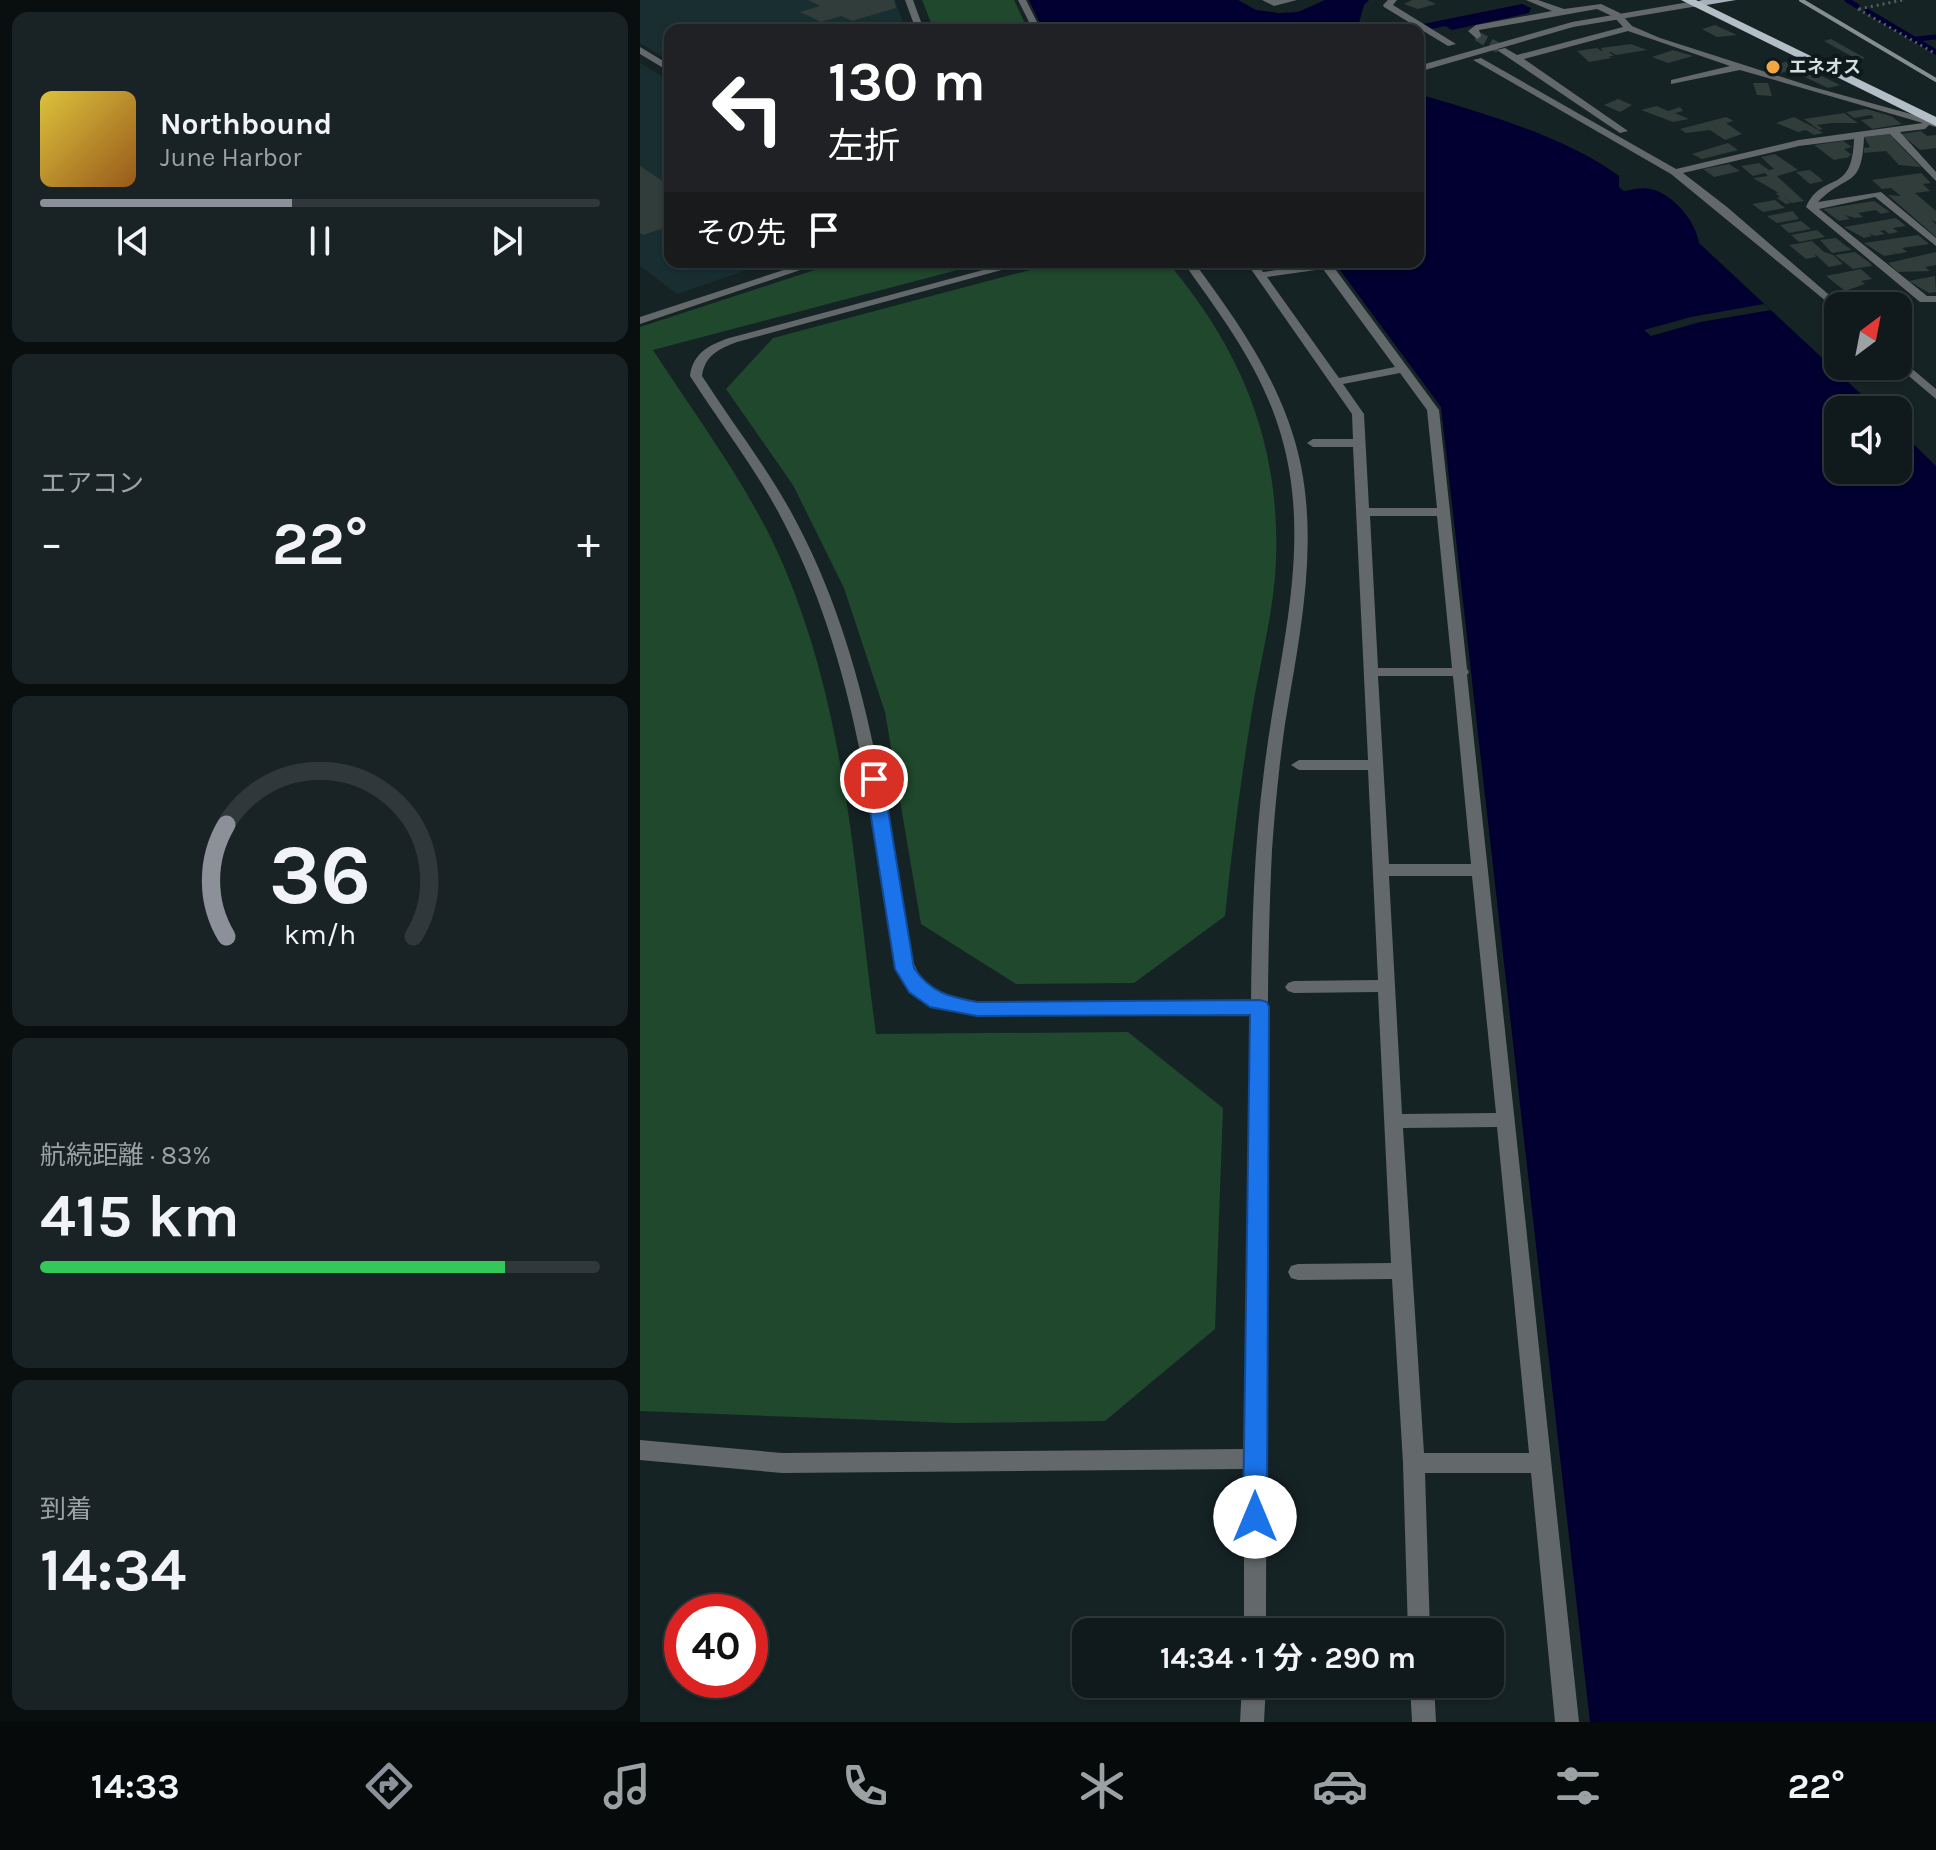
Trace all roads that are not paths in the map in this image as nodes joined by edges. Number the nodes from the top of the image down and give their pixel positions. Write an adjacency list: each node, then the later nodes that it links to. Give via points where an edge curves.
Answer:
1 (909, 0): 11 (street)
2 (1022, 0): 12 (street)
3 (1266, 0): 4 (street)
4 (1293, 0)
5 (1393, 0): 13 (street, via 1387,5)
6 (1530, 0): 9 (street)
7 (1731, 0): 8 (main road)
8 (1701, 2): 10 (street); 26 (highway); 27 (highway)
9 (1563, 12): 10 (street, via 1598,6); 16 (street, via 1476,28 1472,31)
10 (1617, 15): 15 (street); 23 (street)
11 (918, 24)
12 (1034, 24)
13 (1418, 24)
14 (1424, 28): 17 (street)
15 (1629, 28): 20 (street); 24 (street)
16 (1477, 36)
17 (1451, 44)
18 (640, 50): 22 (street)
19 (1502, 50): 20 (street)
20 (1517, 58): 30 (street, via 1621,129)
21 (1478, 60): 30 (street)
22 (664, 65)
23 (1424, 67)
24 (1741, 67): 25 (street); 27 (street)
25 (1674, 82)
26 (1936, 111)
27 (1936, 124): 28 (street)
28 (1892, 130): 29 (street); 32 (street)
29 (1859, 134): 31 (street); 33 (street, via 1853,173 1813,200)
30 (1636, 148): 31 (street)
31 (1675, 172): 40 (street)
32 (1936, 178)
33 (1811, 207): 34 (street, via 1877,194); 41 (street, via 1924,300)
34 (1936, 243)
35 (801, 268): 42 (street)
36 (1003, 268): 59 (street, via 733,340 705,353 696,365 696,376 792,525 840,636 870,751 899,943 916,987 937,1002 977,1009)
37 (1192, 268): 59 (street, via 1244,337 1268,380 1289,443 1300,503 1301,582 1267,811)
38 (1257, 268): 45 (street)
39 (1328, 268): 43 (street)
40 (1824, 296)
41 (1936, 299)
42 (640, 321)
43 (1403, 369): 45 (street); 50 (street, via 1433,410)
44 (1912, 374): 46 (street)
45 (1336, 382): 48 (street, via 1358,414)
46 (1936, 395)
47 (1313, 443): 48 (street)
48 (1359, 443): 49 (street)
49 (1363, 512): 50 (street); 51 (street)
50 (1444, 512): 52 (street)
51 (1373, 672): 52 (street); 54 (street)
52 (1462, 672): 56 (street)
53 (1299, 765): 54 (street)
54 (1375, 765): 55 (street)
55 (1383, 870): 56 (street); 57 (street)
56 (1481, 870): 60 (street)
57 (1388, 986): 58 (street); 61 (street)
58 (1294, 987)
59 (1260, 1007): 65 (street)
60 (1506, 1120): 61 (street); 67 (street)
61 (1395, 1121): 62 (street)
62 (1401, 1271): 63 (street); 66 (street)
63 (1298, 1272)
64 (640, 1450): 65 (street, via 782,1463)
65 (1255, 1459): 68 (street)
66 (1414, 1463): 67 (street); 69 (street)
67 (1541, 1463): 74 (street)
68 (1255, 1618)
69 (1419, 1618)
70 (1253, 1698): 72 (street)
71 (1423, 1698): 73 (street)
72 (1252, 1722)
73 (1424, 1722)
74 (1567, 1722)

